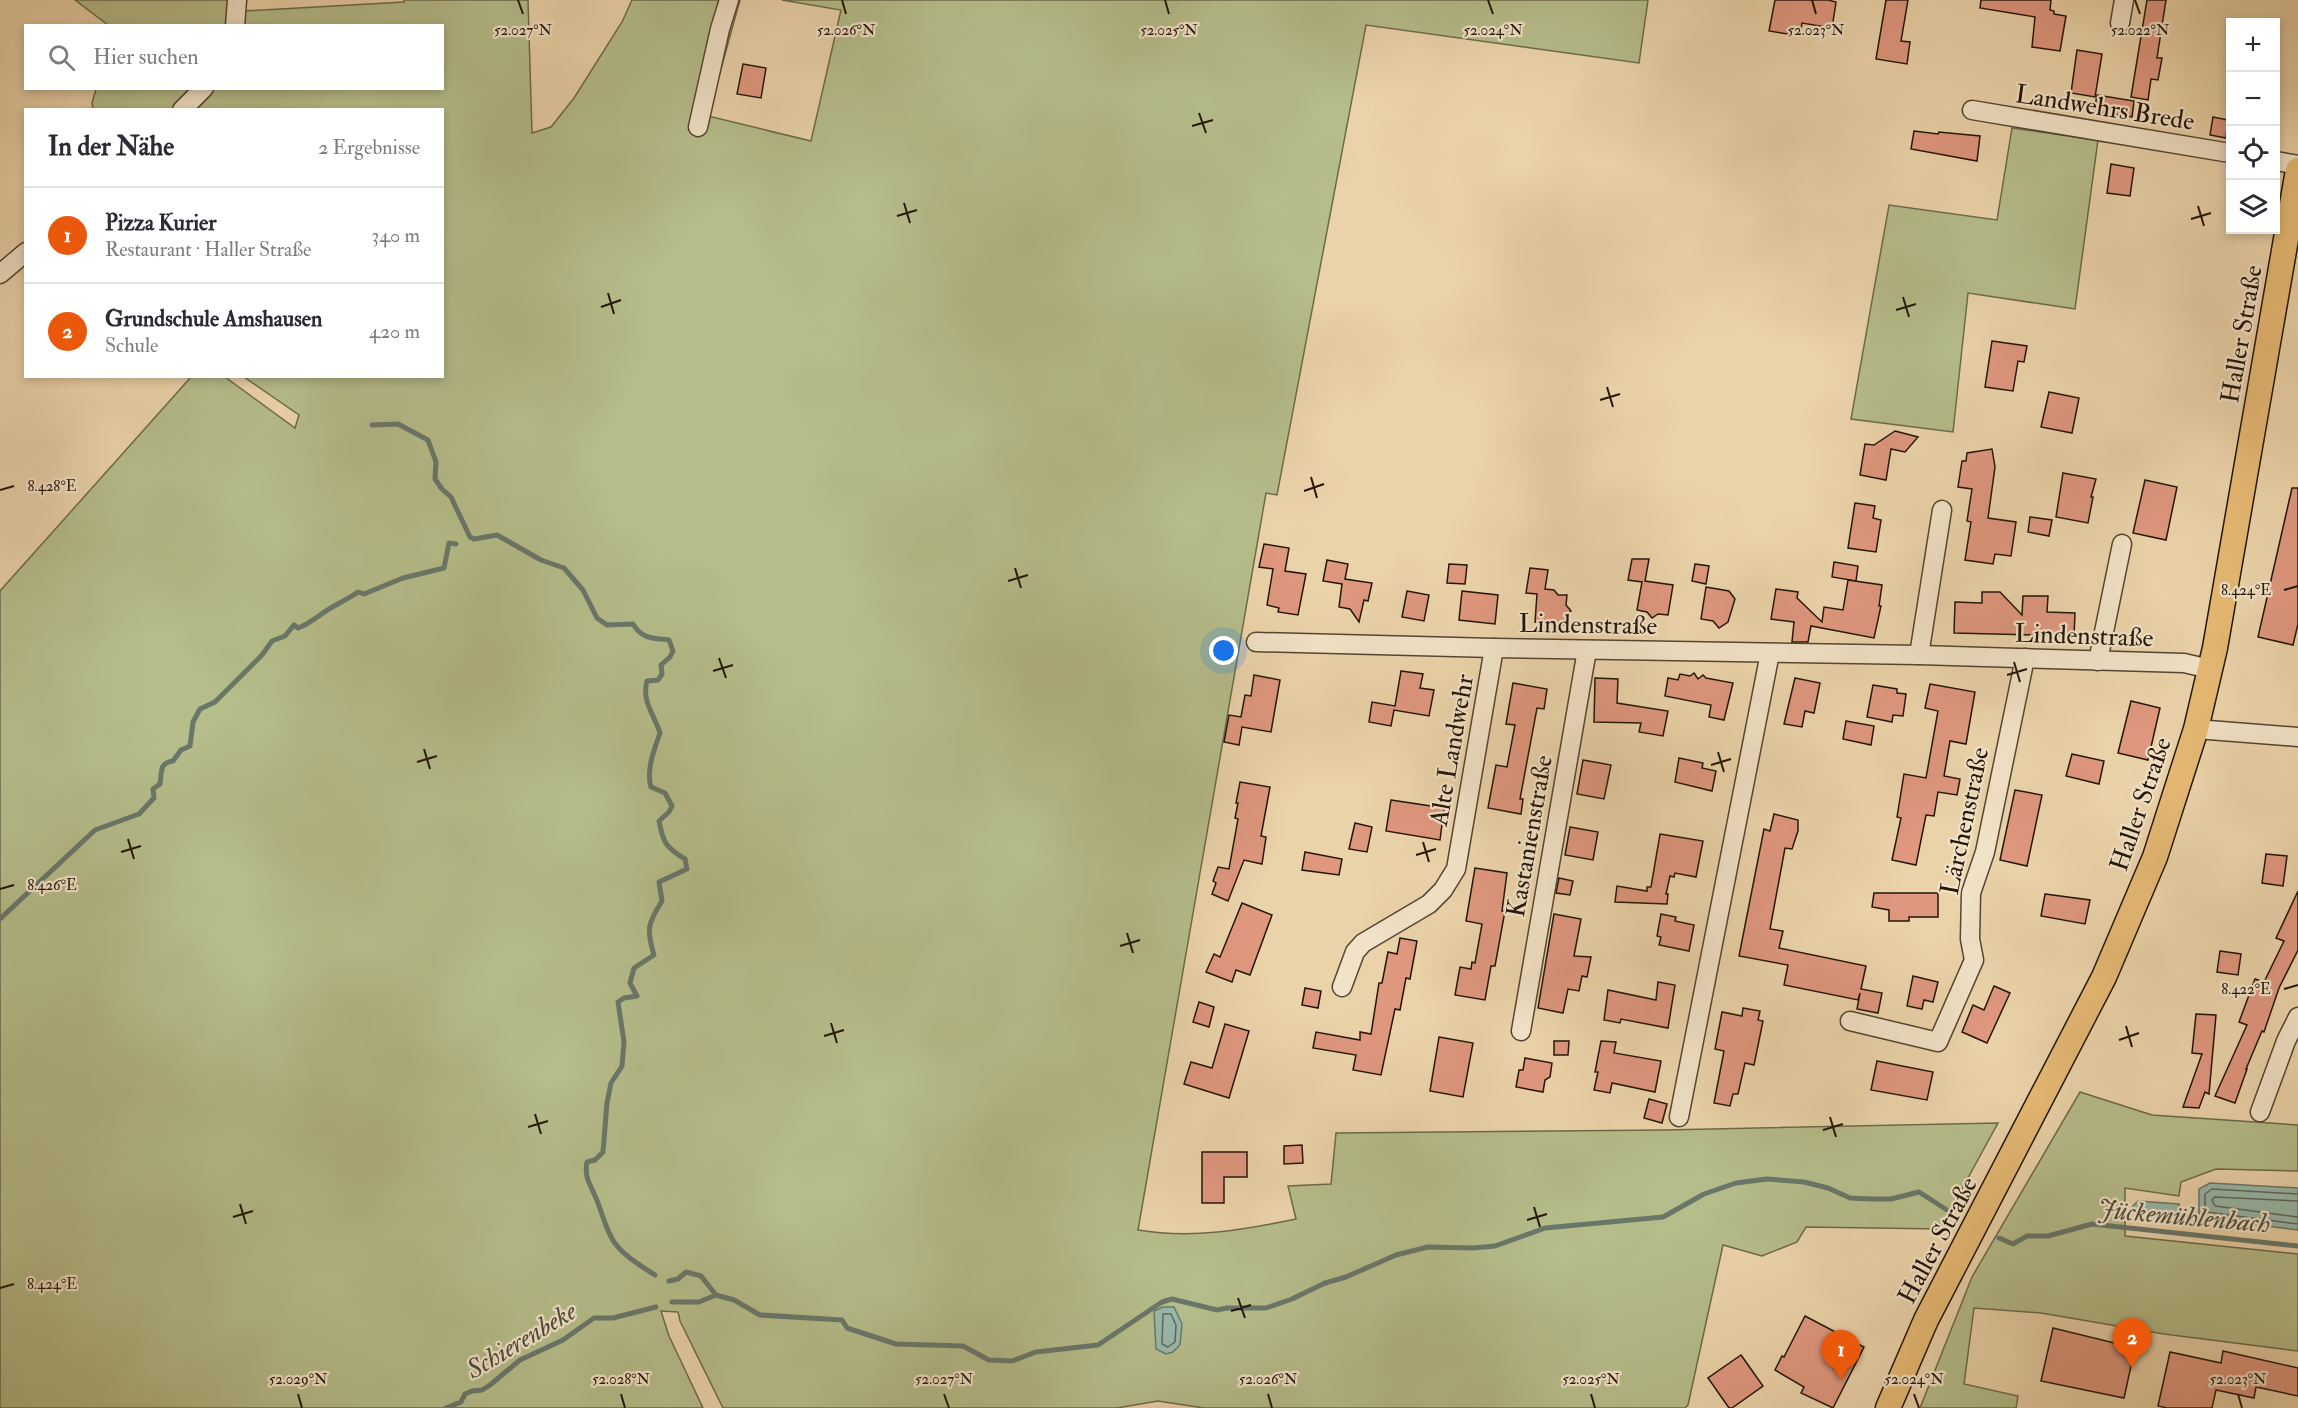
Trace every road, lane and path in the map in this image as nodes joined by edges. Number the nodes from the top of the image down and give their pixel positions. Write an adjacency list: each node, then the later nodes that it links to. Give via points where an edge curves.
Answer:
1 (237, 0): 5 (street)
2 (729, 0): 9 (street)
3 (2124, 0): 4 (street)
4 (2120, 23)
5 (235, 24)
6 (202, 90): 7 (street)
7 (184, 108)
8 (1972, 110): 10 (street, Landwehrs Brede)
9 (698, 127)
10 (2226, 152)
11 (2280, 162): 12 (street)
12 (2298, 165)
13 (2298, 170): 25 (main road, Haller Straße)
14 (24, 254): 15 (street)
15 (0, 274)
16 (1942, 510): 22 (street)
17 (2122, 544): 24 (street)
18 (1256, 642): 19 (street, Lindenstraße)
19 (1494, 648): 20 (street, Lindenstraße); 28 (street, Alte Landwehr, via 1456,869 1429,904 1363,943 1355,952)
20 (1587, 650): 21 (street, Lindenstraße); 31 (street, Kastanienstraße)
21 (1770, 653): 22 (street, Lindenstraße); 33 (street)
22 (1919, 655): 23 (street, Lindenstraße)
23 (2025, 658): 24 (street, Lindenstraße); 30 (street, Lärchenstraße, via 1985,852 1971,892 1970,939 1974,960 1938,1042)
24 (2098, 661): 25 (street, Lindenstraße, via 2184,663)
25 (2210, 669): 26 (main road, Haller Straße)
26 (2196, 729): 27 (street); 34 (main road, Haller Straße, via 2155,857 2104,977 1926,1320)
27 (2298, 737)
28 (1342, 987)
29 (2298, 1017): 32 (street)
30 (1850, 1021)
31 (1521, 1031)
32 (2260, 1112)
33 (1679, 1117)
34 (1888, 1408)

